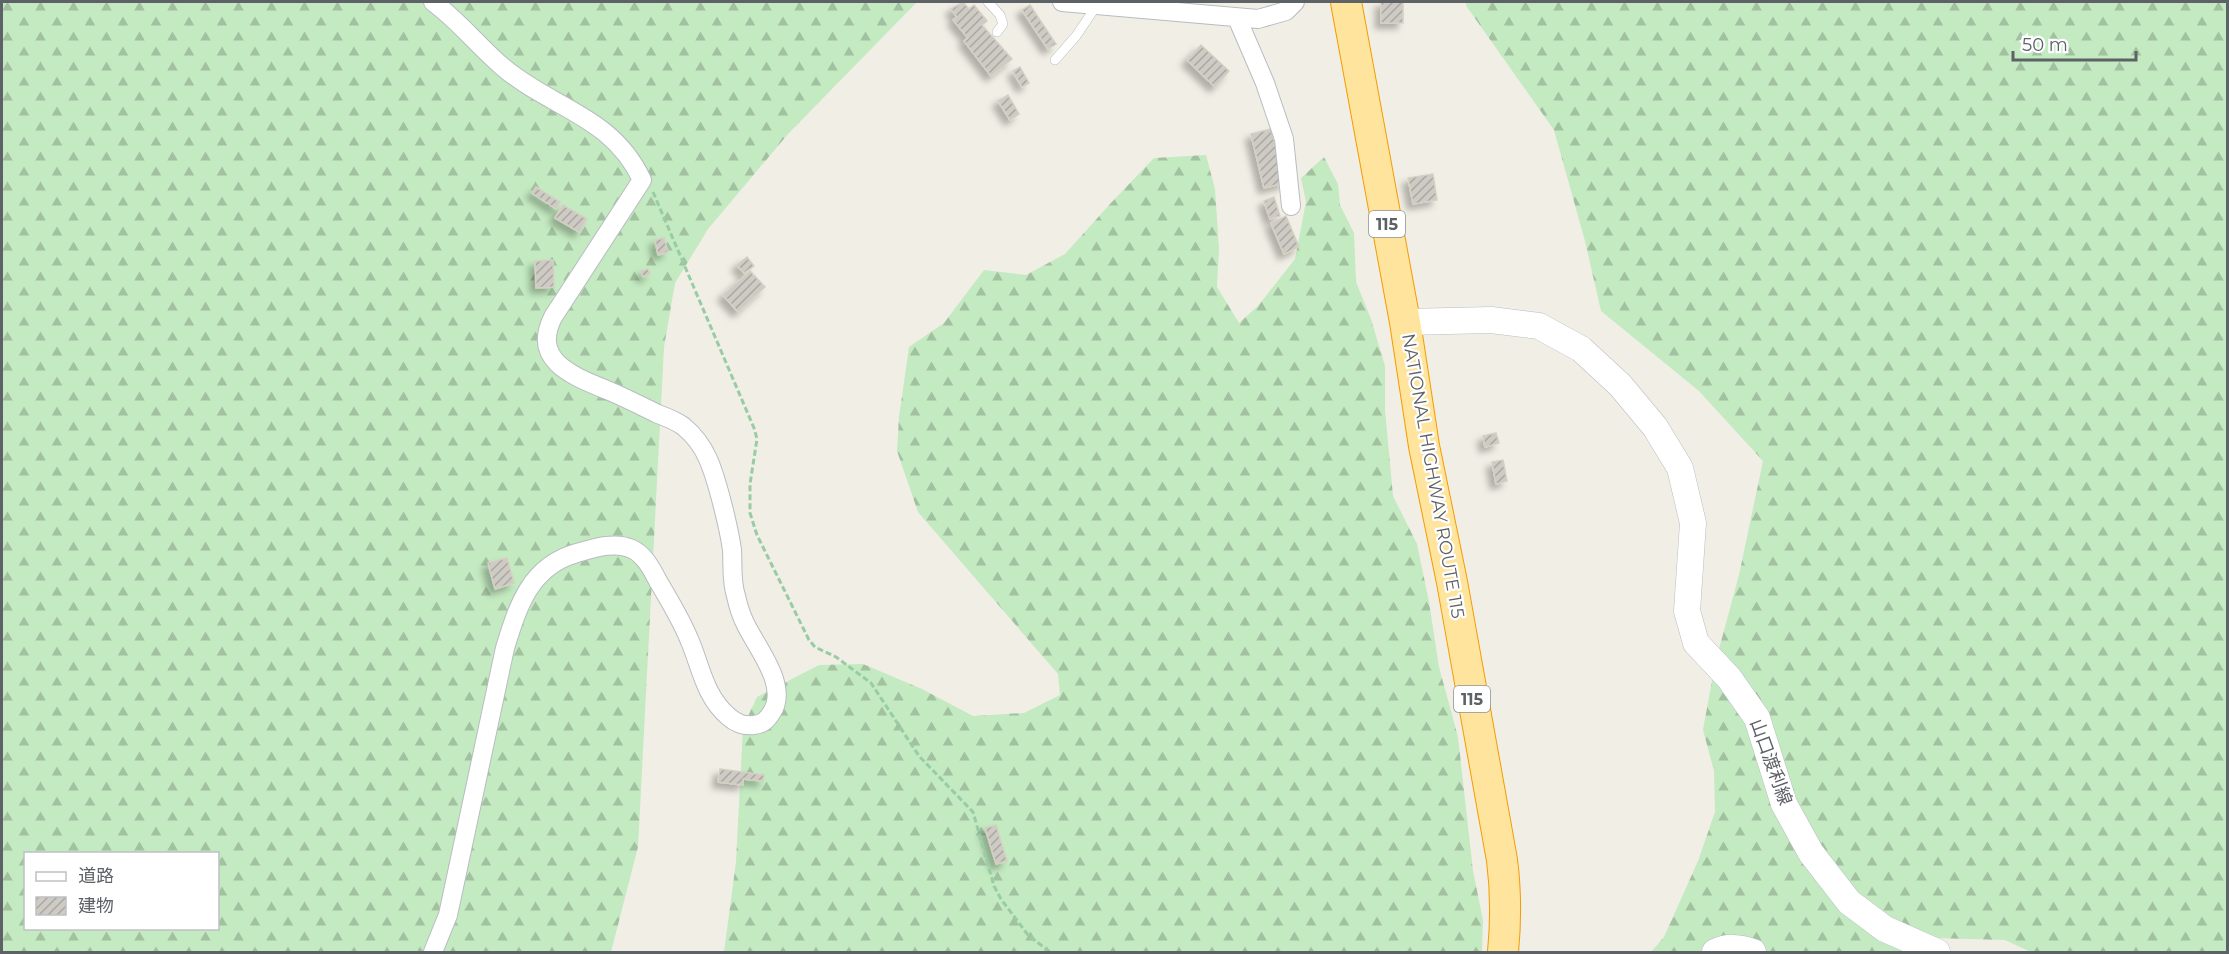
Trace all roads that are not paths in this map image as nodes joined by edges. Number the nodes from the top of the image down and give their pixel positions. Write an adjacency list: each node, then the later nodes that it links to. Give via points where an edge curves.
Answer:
1 (433, 2): 12 (street, via 521,81 600,128 619,145 642,180 553,317 546,336 550,355 566,372 683,426 699,444 715,480 732,549 735,594 744,622 766,658 777,701 768,719 761,724 742,726 718,706 699,671 681,622 647,561 634,549 610,546 566,556 553,564 524,593 505,648 448,915)
2 (988, 2): 8 (lane, via 1004,24)
3 (1062, 2): 6 (street)
4 (1295, 2): 7 (street, via 1278,15)
5 (1346, 2): 11 (highway, NATIONAL HIGHWAY ROUTE 115 / 115)
6 (1097, 5): 7 (street); 9 (lane)
7 (1238, 18): 10 (street, via 1284,139)
8 (997, 33)
9 (1055, 60)
10 (1291, 206)
11 (1405, 322): 13 (highway, NATIONAL HIGHWAY ROUTE 115 / 115, via 1424,446 1502,860 1506,899); 16 (main road, 山口渡利線, via 1491,320 1539,326 1581,349 1620,385 1655,427 1680,468 1694,523 1687,611 1696,643 1729,678 1757,718 1784,804 1811,853 1850,902 1885,929)
12 (433, 952)
13 (1503, 952)
14 (1715, 952): 15 (main road, via 1742,948)
15 (1753, 952)
16 (1937, 952)

